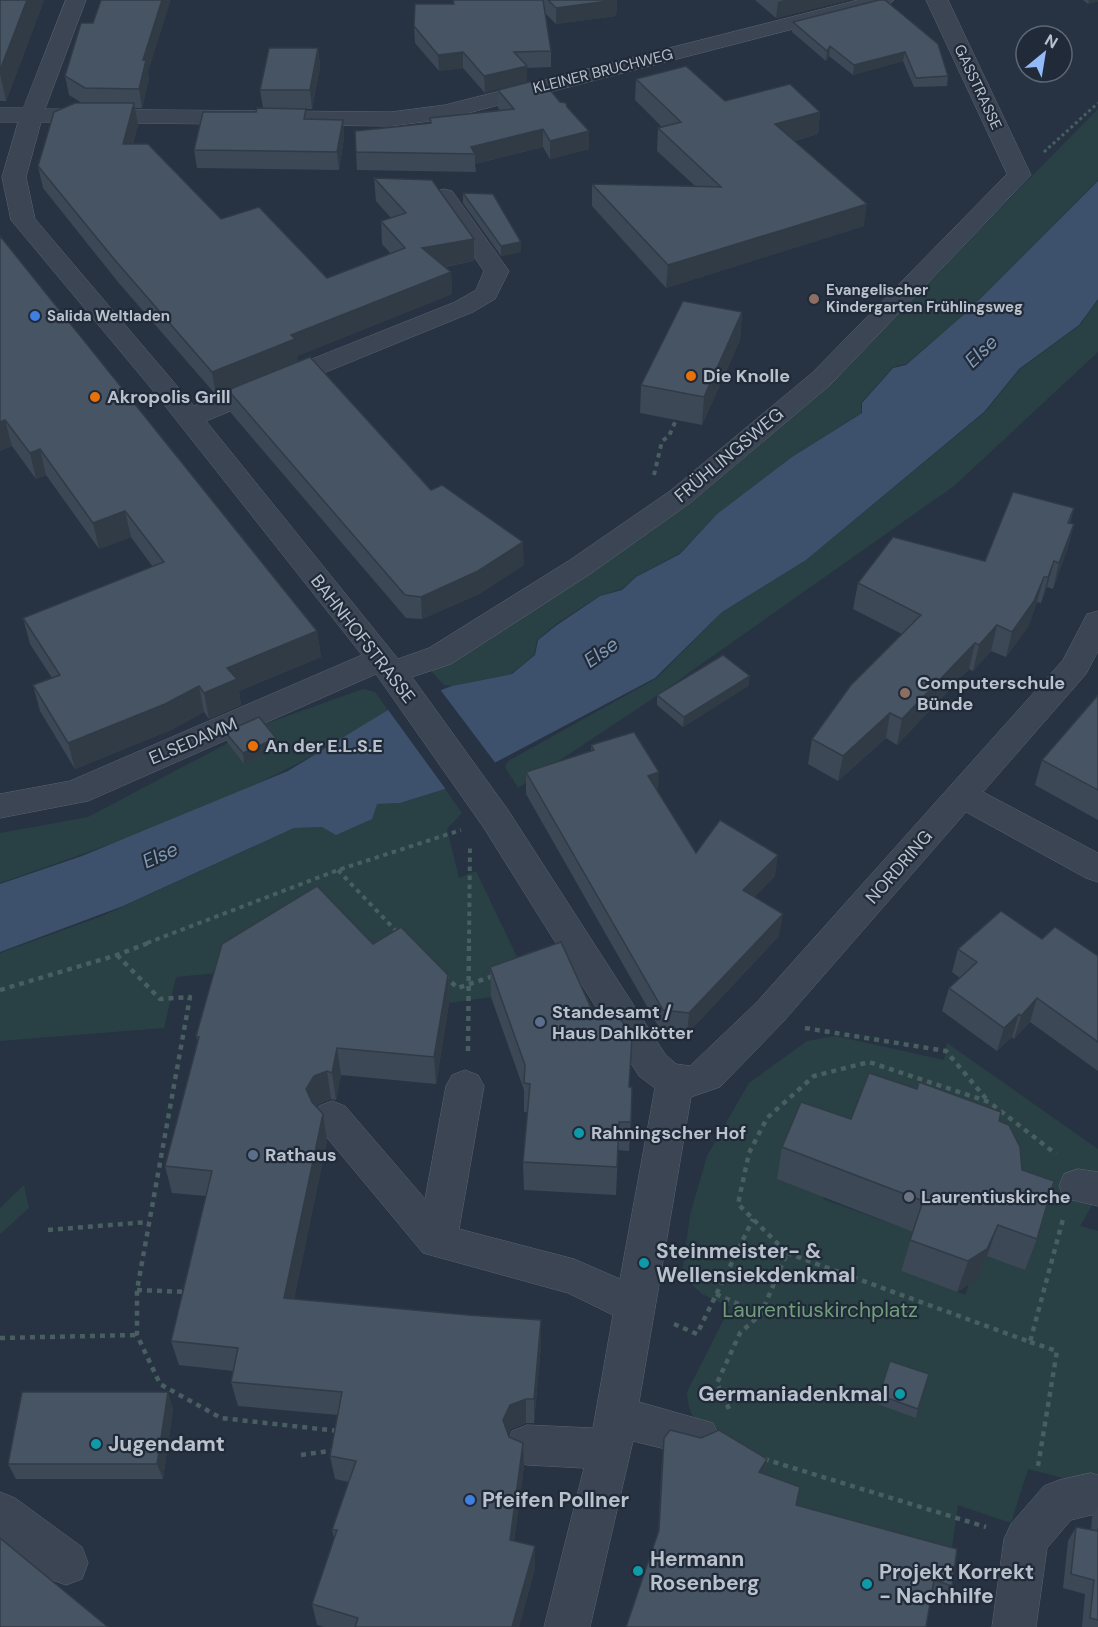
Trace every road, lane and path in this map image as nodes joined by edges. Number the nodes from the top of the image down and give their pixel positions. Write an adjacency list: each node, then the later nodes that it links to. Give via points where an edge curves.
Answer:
1 (76, 0): 5 (street, BAHNHOFSTRASSE)
2 (883, 0): 5 (street, KLEINER BRUCHWEG, via 445,112 391,119)
3 (937, 0): 7 (street, GASSTRASSE)
4 (1098, 103): 7 (path)
5 (32, 114): 6 (street, KLEINER BRUCHWEG); 9 (street, BAHNHOFSTRASSE, via 14,177 22,220)
6 (0, 115)
7 (1019, 175): 13 (street, FRÜHLINGSWEG, via 820,379 680,497 580,567 440,656)
8 (444, 196): 9 (street, via 497,272 486,294 464,308)
9 (188, 418): 13 (street, BAHNHOFSTRASSE)
10 (676, 420): 11 (path, via 669,436 662,441)
11 (654, 477)
12 (1098, 621): 14 (street, NORDRING, via 1075,666)
13 (392, 673): 15 (street, ELSEDAMM, via 76,792); 28 (street, BAHNHOFSTRASSE, via 496,819 652,1065)
14 (962, 795): 18 (street); 28 (street, NORDRING, via 770,1012 707,1076 690,1082)
15 (0, 806)
16 (461, 830): 19 (path)
17 (470, 838): 24 (path)
18 (1098, 869)
19 (338, 870): 20 (path); 21 (path)
20 (398, 933)
21 (117, 955): 25 (path); 33 (path, via 160,999 190,997)
22 (440, 972): 24 (path, via 458,988)
23 (501, 973): 24 (path)
24 (469, 984): 27 (path)
25 (0, 990)
26 (811, 1030): 29 (path, via 946,1052)
27 (466, 1071): 35 (street)
28 (675, 1080): 40 (street)
29 (989, 1102): 31 (path, via 1054,1151); 32 (path, via 869,1062 814,1076 766,1118 749,1153 738,1204)
30 (332, 1117): 35 (street)
31 (1088, 1188): 45 (path, via 1066,1210)
32 (753, 1219): 36 (path); 39 (path)
33 (148, 1222): 34 (path); 37 (path)
34 (48, 1230)
35 (437, 1241): 40 (street, via 574,1277)
36 (787, 1253): 41 (path); 45 (path)
37 (137, 1290): 38 (path); 43 (path)
38 (197, 1292)
39 (716, 1294): 41 (path); 42 (path)
40 (635, 1305): 48 (street)
41 (760, 1314): 46 (path, via 740,1333 717,1383)
42 (697, 1334)
43 (137, 1335): 44 (path); 47 (path, via 160,1384 221,1418)
44 (0, 1338)
45 (1030, 1342): 54 (path, via 1057,1351)
46 (730, 1413)
47 (350, 1433)
48 (613, 1433): 49 (street); 50 (street); 59 (street)
49 (698, 1437)
50 (527, 1445)
51 (340, 1449): 52 (path)
52 (302, 1455)
53 (759, 1457): 57 (path)
54 (1038, 1469)
55 (1098, 1496): 57 (street, via 1090,1494 1059,1502)
56 (0, 1513): 58 (street)
57 (1026, 1539): 60 (street)
58 (66, 1563)
59 (567, 1627)
60 (1014, 1627)

